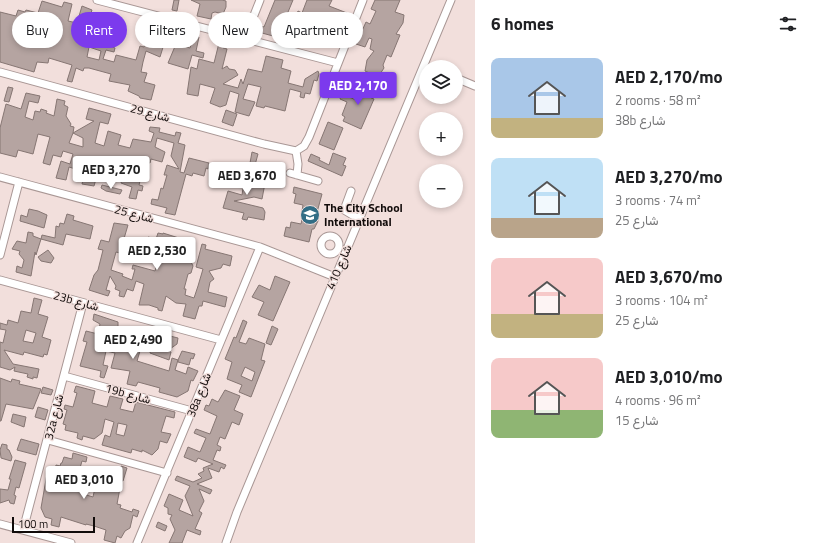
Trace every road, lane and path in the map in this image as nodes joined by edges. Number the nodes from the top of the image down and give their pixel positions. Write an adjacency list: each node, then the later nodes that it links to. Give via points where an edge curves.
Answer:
1 (97, 0): 5 (street)
2 (260, 0): 6 (street)
3 (363, 0): 10 (street)
4 (450, 0): 9 (street, شارع 410)
5 (117, 3): 7 (street)
6 (255, 12)
7 (208, 28)
8 (263, 43): 10 (street)
9 (428, 60)
10 (338, 63): 15 (street, via 309,138)
11 (0, 72): 15 (street, شارع 29, via 264,144)
12 (463, 81): 14 (street)
13 (419, 82): 20 (street, شارع 410)
14 (475, 86)
15 (298, 150): 18 (street, via 298,164 293,174)
16 (0, 177): 17 (street, شارع 25)
17 (19, 182): 23 (street, شارع 25); 24 (street)
18 (318, 182)
19 (351, 191): 20 (street, via 344,210)
20 (359, 219): 22 (street, شارع 410)
21 (340, 243): 22 (street)
22 (348, 246): 25 (street, شارع 410)
23 (260, 247): 25 (street, شارع 25); 28 (street, 38a شارع)
24 (0, 255)
25 (335, 277): 33 (street, شارع 410)
26 (0, 280): 27 (street, 23b شارع)
27 (83, 303): 28 (street, 23b شارع); 29 (street, 32a شارع)
28 (221, 340): 30 (street, 38a شارع)
29 (64, 376): 30 (street, 19b شارع); 31 (street, 32a شارع)
30 (192, 411): 32 (street, 38a شارع)
31 (48, 440): 32 (street); 35 (street, 32a شارع)
32 (167, 473): 37 (street, 38a شارع)
33 (237, 512): 38 (street, شارع 410); 39 (street, شارع 410)
34 (0, 524): 35 (street)
35 (23, 530): 36 (street)
36 (71, 543)
37 (137, 543)
38 (223, 543)
39 (226, 543)

